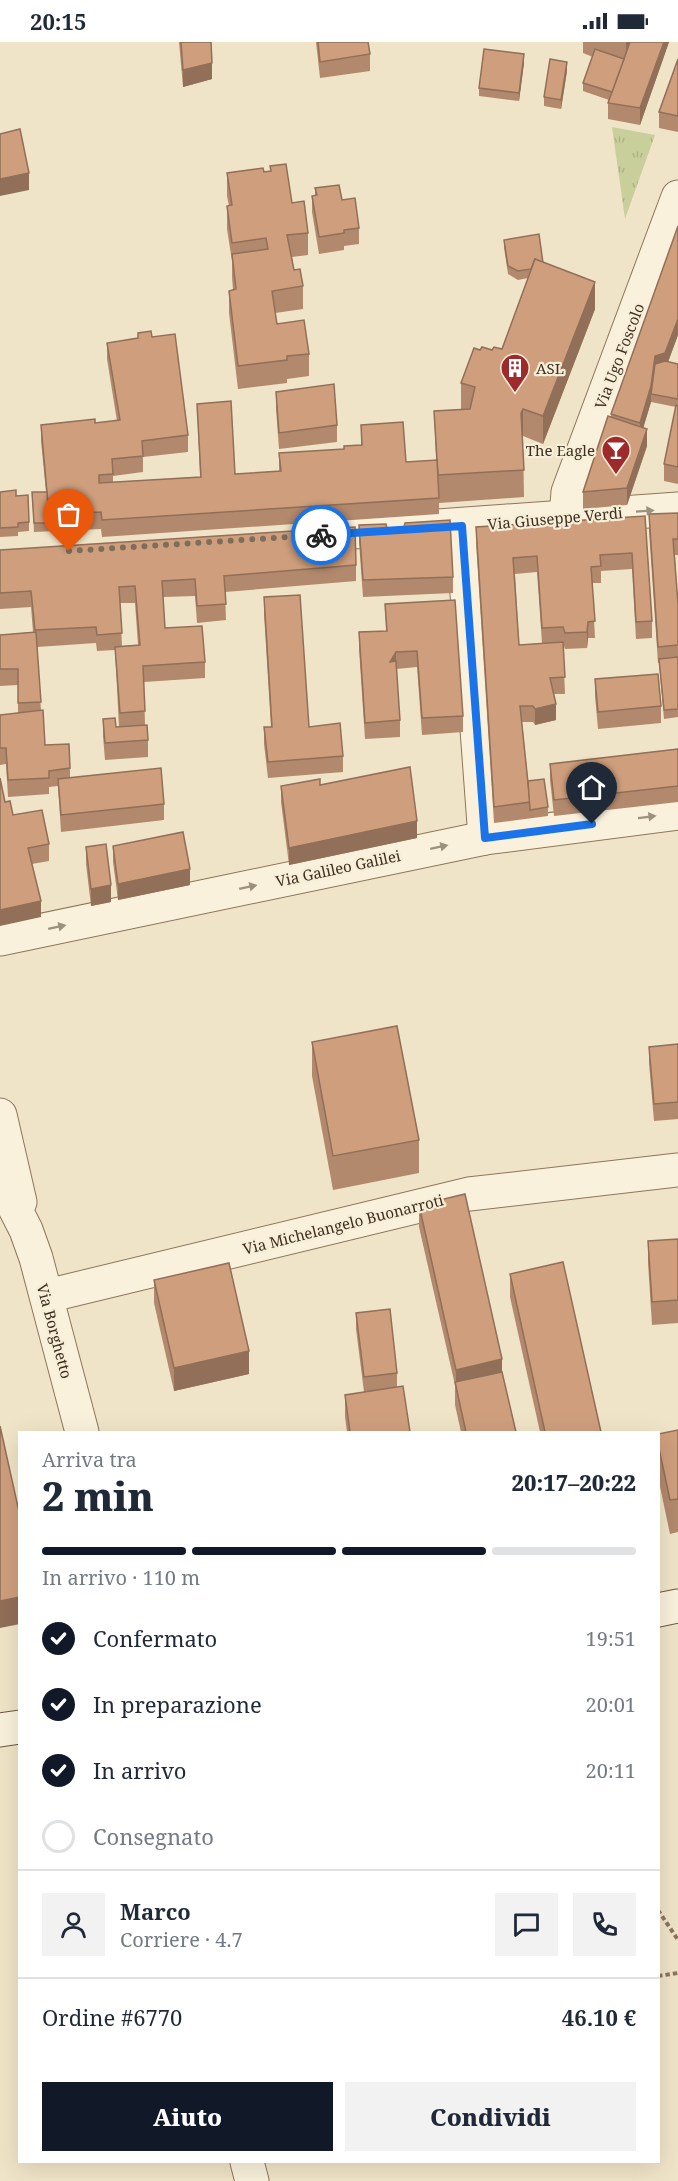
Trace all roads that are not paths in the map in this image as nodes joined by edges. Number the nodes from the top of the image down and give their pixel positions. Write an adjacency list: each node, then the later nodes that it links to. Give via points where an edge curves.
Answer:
1 (678, 196): 3 (street, Via Ugo Foscolo, via 568,492)
2 (678, 509): 3 (street, Via Giuseppe Verdi, one-way to 2)
3 (566, 516): 4 (street, Via Giuseppe Verdi)
4 (462, 526): 5 (street, Via Giuseppe Verdi); 7 (street)
5 (284, 537)
6 (678, 813): 7 (street, Via Galileo Galilei, one-way to 6)
7 (485, 838): 8 (street, Via Galileo Galilei, one-way to 7)
8 (0, 939)
9 (0, 1115): 12 (street, Via Borghetto)
10 (678, 1170): 13 (street, Via Michelangelo Buonarroti, via 468,1194)
11 (0, 1179): 12 (street, Via Borghetto)
12 (26, 1230): 13 (street, Via Borghetto)
13 (46, 1296): 14 (street, Via Borghetto)
14 (82, 1431)
15 (678, 1606): 16 (street)
16 (660, 1610)
17 (18, 1727): 18 (street)
18 (0, 1730)
19 (247, 2163): 20 (street)
20 (252, 2181)

